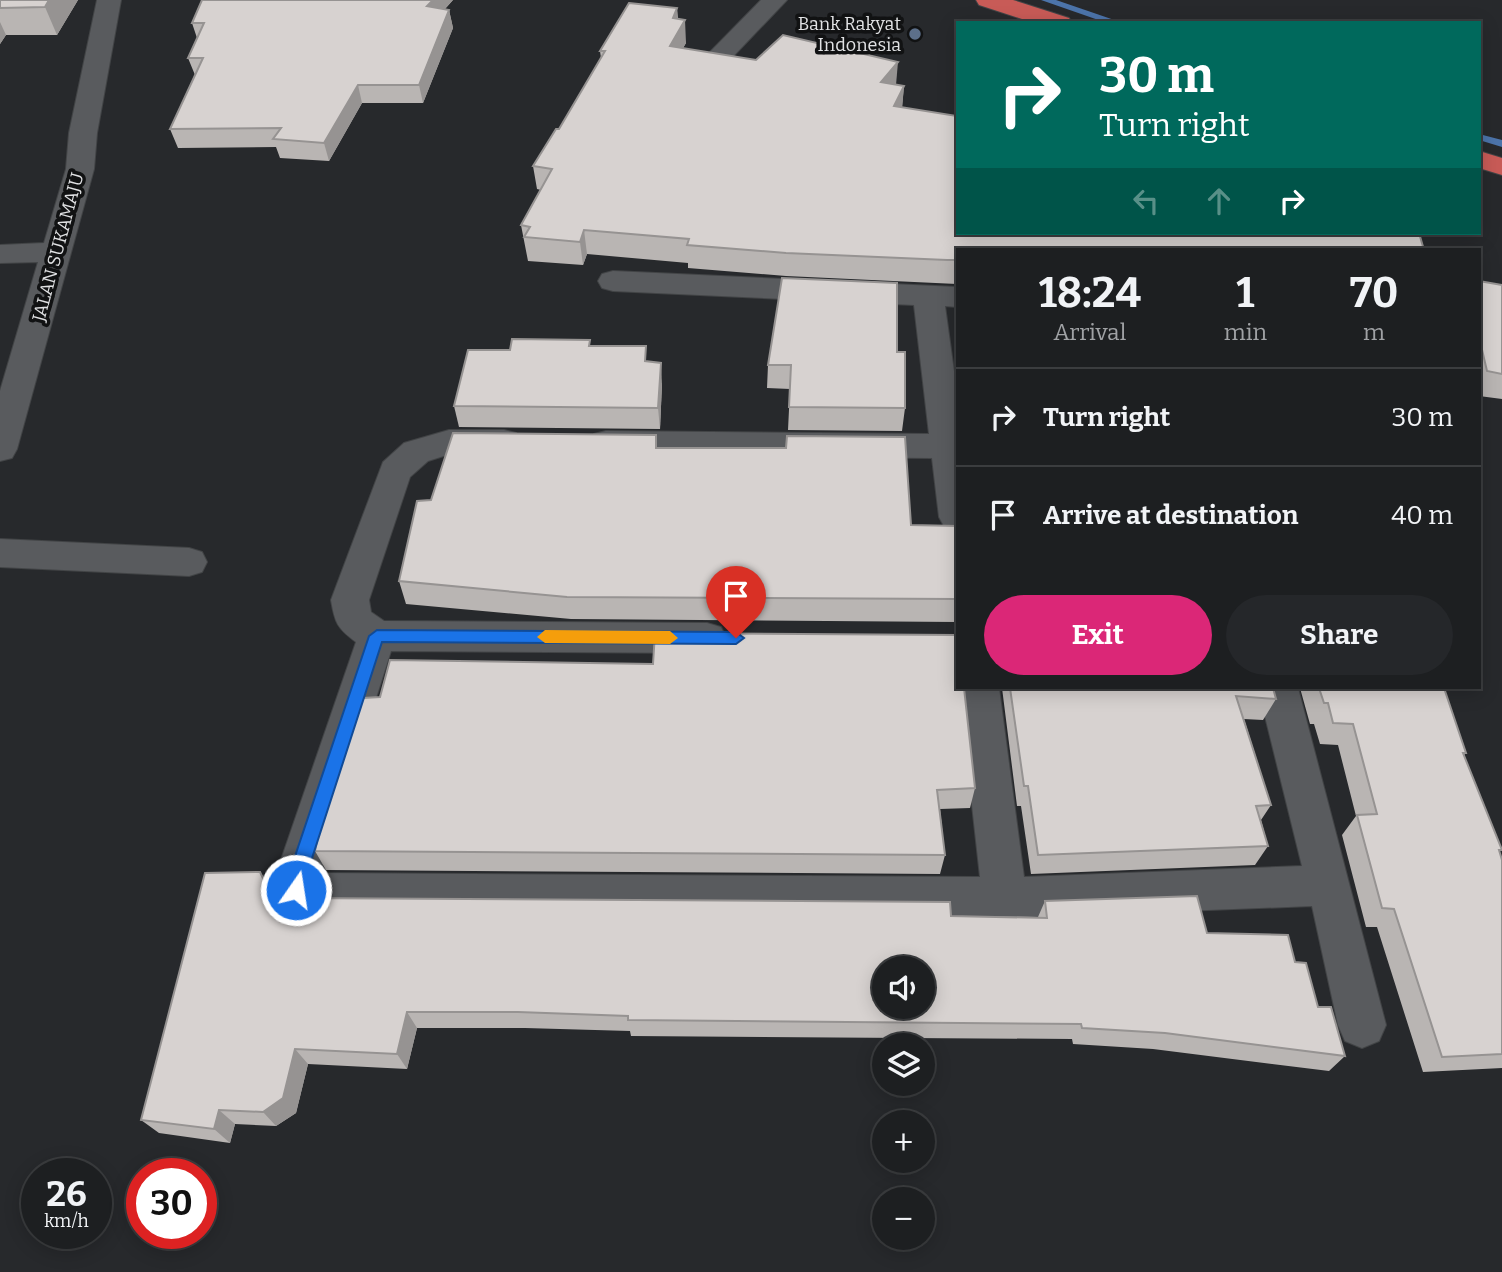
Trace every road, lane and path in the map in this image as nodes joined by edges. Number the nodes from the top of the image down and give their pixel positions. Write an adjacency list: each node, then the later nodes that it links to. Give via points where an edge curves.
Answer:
1 (110, 0): 8 (street, JALAN SUKAMAJU, via 80,169)
2 (775, 0): 5 (street)
3 (988, 0): 4 (highway)
4 (1054, 21)
5 (715, 61)
6 (1481, 160): 7 (highway)
7 (1502, 167)
8 (57, 252): 9 (street); 15 (street, JALAN SUKAMAJU)
9 (0, 254)
10 (613, 281): 11 (street)
11 (943, 296): 14 (street)
12 (532, 443): 19 (street, via 449,442 416,452 395,471 349,600 354,620)
13 (574, 443): 14 (street)
14 (953, 446): 16 (street)
15 (0, 449)
16 (956, 499)
17 (0, 553): 18 (street)
18 (189, 562)
19 (377, 636): 20 (street); 24 (street, via 296,890)
20 (736, 638)
21 (979, 689): 24 (street)
22 (1278, 689): 23 (street)
23 (1329, 885): 24 (street); 25 (street)
24 (1005, 898)
25 (1362, 1025)

